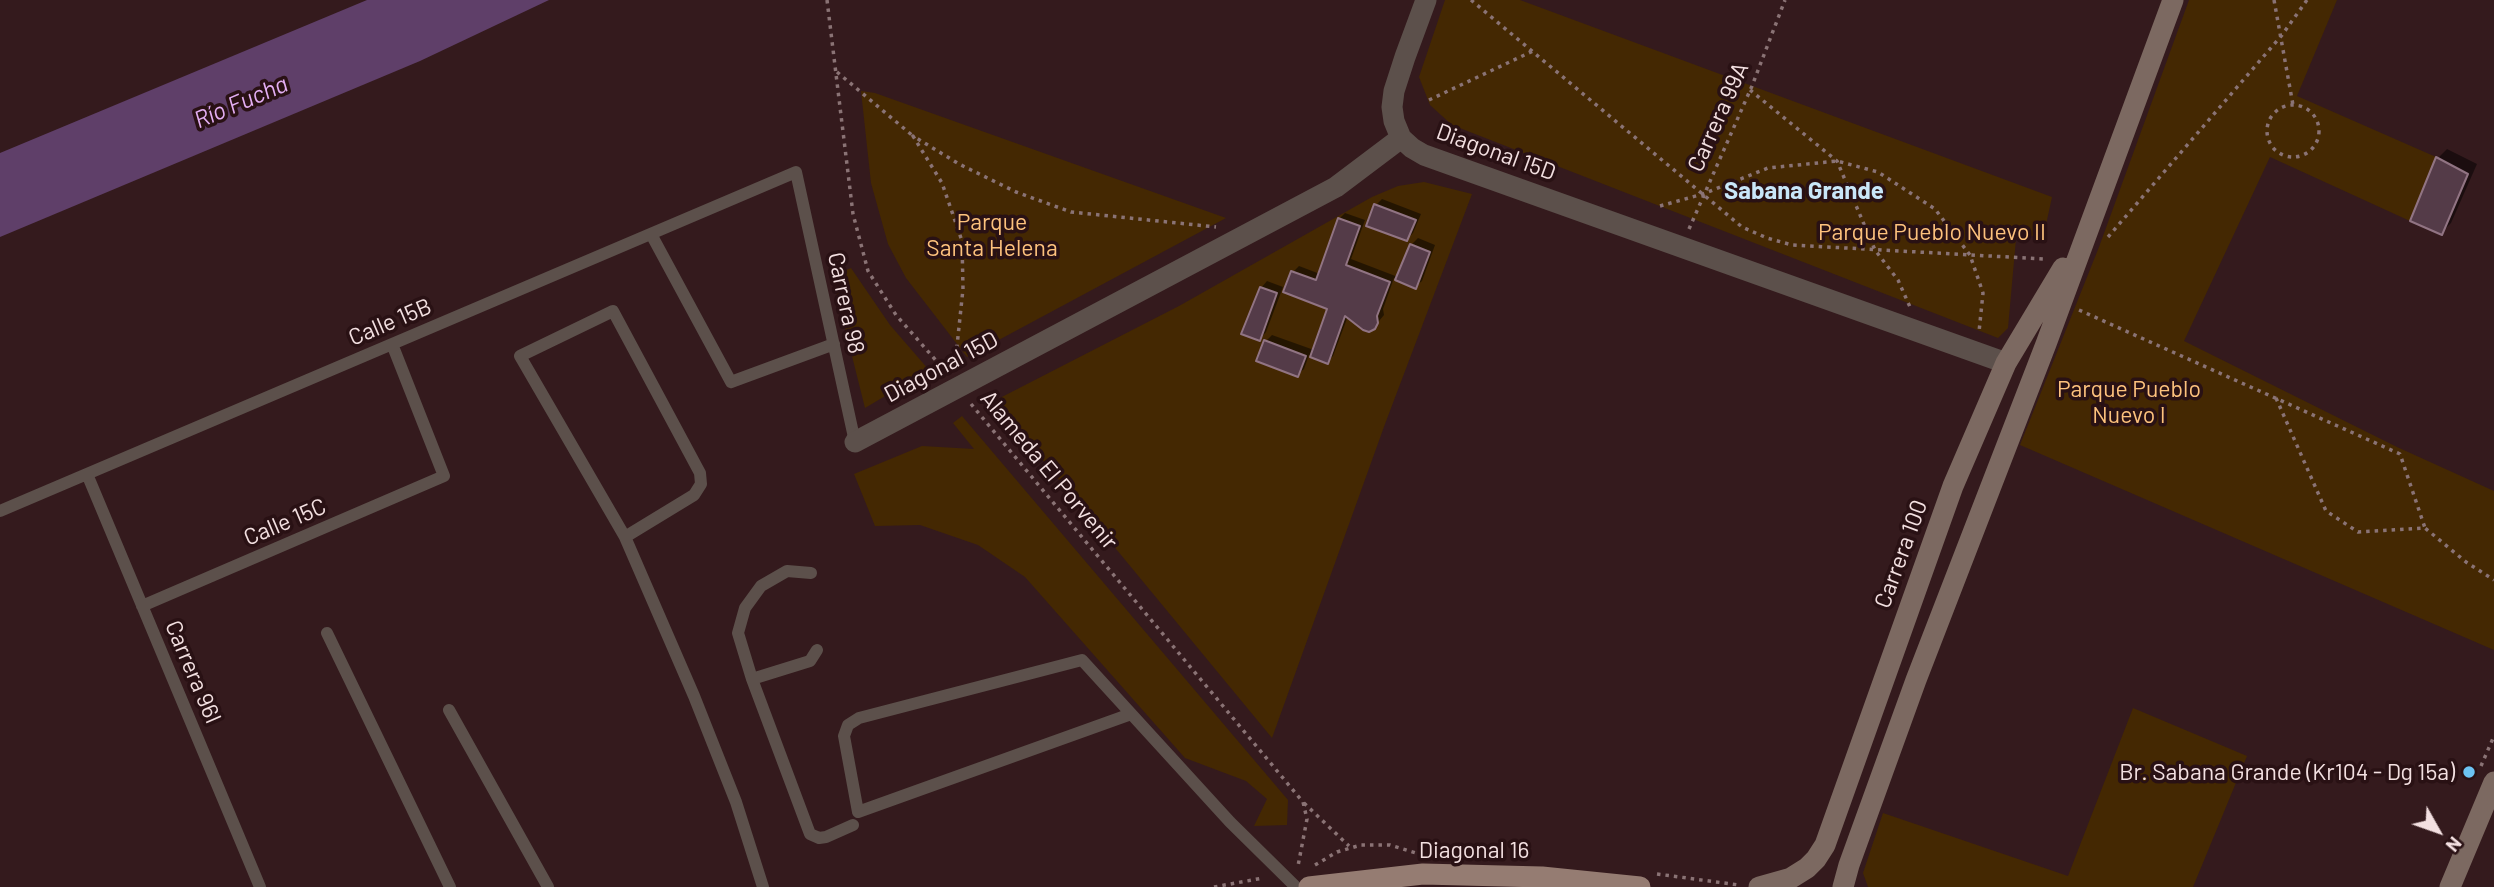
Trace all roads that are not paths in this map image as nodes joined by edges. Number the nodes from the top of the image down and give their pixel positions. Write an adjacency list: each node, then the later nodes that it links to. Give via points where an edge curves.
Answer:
1 (1426, 0): 3 (street, via 1394,91 1394,121)
2 (2173, 0): 5 (street, Carrera 100)
3 (1401, 138): 9 (street, Diagonal 15D, via 1424,155); 10 (street, Diagonal 15D, via 1336,187)
4 (796, 172): 6 (lane, Calle 15B); 8 (lane, Carrera 98)
5 (2091, 221): 9 (street, Carrera 100); 20 (street, Carrera 100)
6 (651, 234): 7 (lane, Calle 15B); 8 (lane, via 731,382)
7 (392, 344): 11 (lane, Calle 15B); 15 (lane, Calle 15C, via 444,476)
8 (834, 344): 10 (lane, Carrera 98)
9 (2007, 363): 18 (street, Carrera 100, via 1953,486)
10 (856, 442)
11 (87, 474): 12 (lane, Calle 15B); 15 (lane, Carrera 96I)
12 (0, 511)
13 (625, 537): 13 (lane, via 520,356 613,312 702,484 694,495); 30 (lane, via 727,778)
14 (811, 573): 19 (lane, via 787,571 761,586 745,608 738,633)
15 (142, 606): 27 (lane, Carrera 96I)
16 (327, 634): 28 (lane)
17 (817, 650): 19 (lane, via 810,661)
18 (1887, 670): 20 (street); 33 (street, Carrera 100, via 1825,845 1816,859 1791,878)
19 (752, 680): 24 (lane, via 810,834 826,837)
20 (1916, 680): 34 (street, Carrera 100)
21 (449, 710): 29 (lane)
22 (1131, 714): 22 (lane, via 1082,660 859,718 848,725 844,736 858,812); 31 (lane)
23 (2494, 782): 26 (street)
24 (853, 825)
25 (1303, 879): 32 (main road, Diagonal 16, via 1423,874 1542,877)
26 (2455, 885)
27 (260, 887)
28 (450, 887)
29 (548, 887)
30 (763, 887)
31 (1296, 887)
32 (1640, 887)
33 (1759, 887)
34 (1843, 887)

